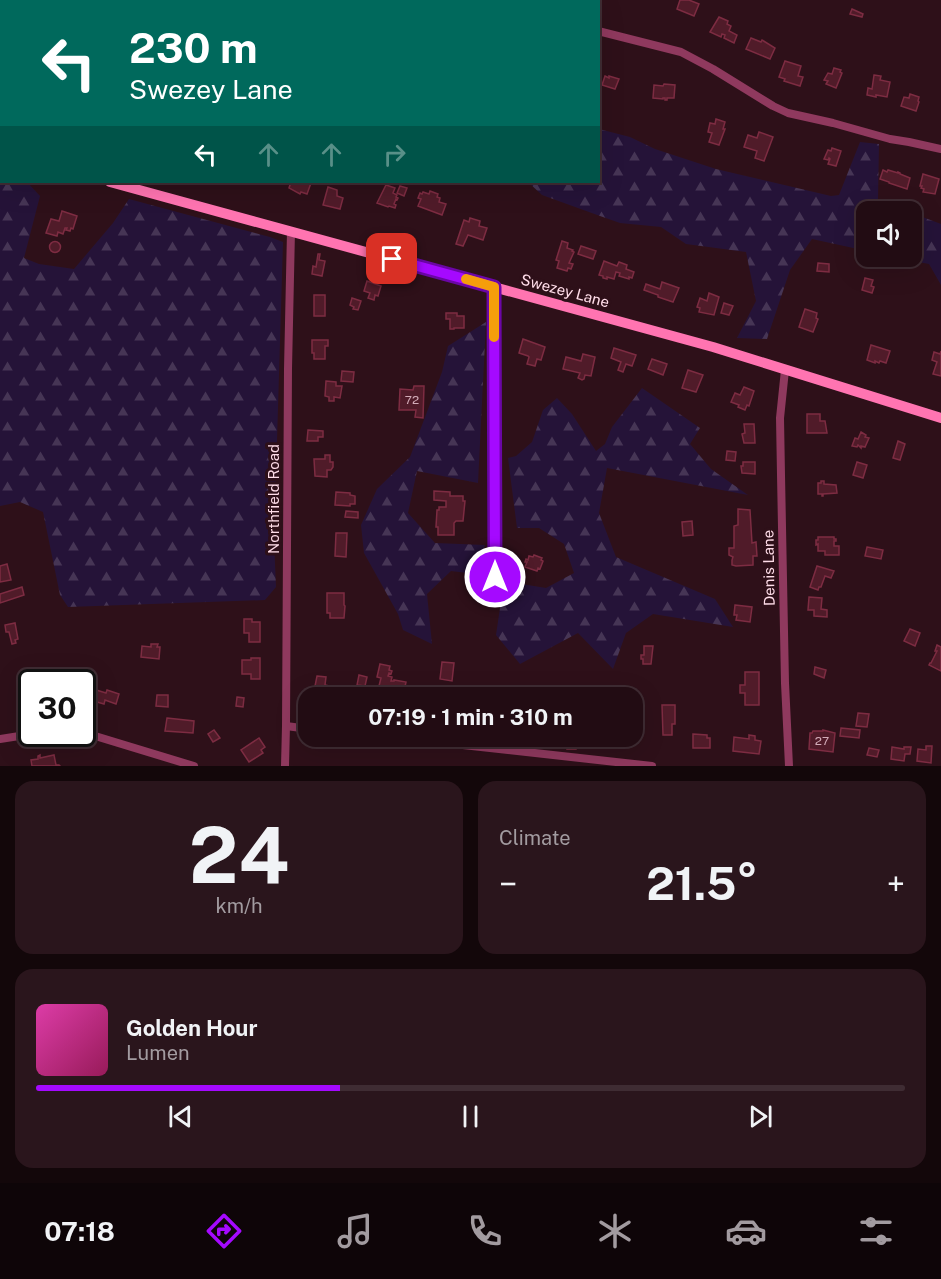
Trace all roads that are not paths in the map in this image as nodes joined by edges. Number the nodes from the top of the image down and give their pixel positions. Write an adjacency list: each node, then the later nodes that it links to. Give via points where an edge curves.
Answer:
1 (600, 32): 2 (street, via 681,52 788,113)
2 (941, 149)
3 (119, 183): 4 (street, Swezey Lane)
4 (138, 185): 5 (street, Swezey Lane)
5 (291, 231): 6 (street, Swezey Lane); 10 (street, Northfield Road)
6 (494, 287): 7 (street, Swezey Lane); 9 (street)
7 (785, 370): 8 (street, Swezey Lane); 19 (street, Denis Lane, via 780,418)
8 (941, 418)
9 (495, 577)
10 (286, 726): 11 (street); 17 (street, Northfield Road)
11 (298, 728)
12 (18, 736): 14 (street)
13 (96, 736): 16 (street)
14 (0, 738)
15 (480, 747): 18 (street)
16 (194, 766)
17 (285, 766)
18 (652, 766)
19 (789, 766)

